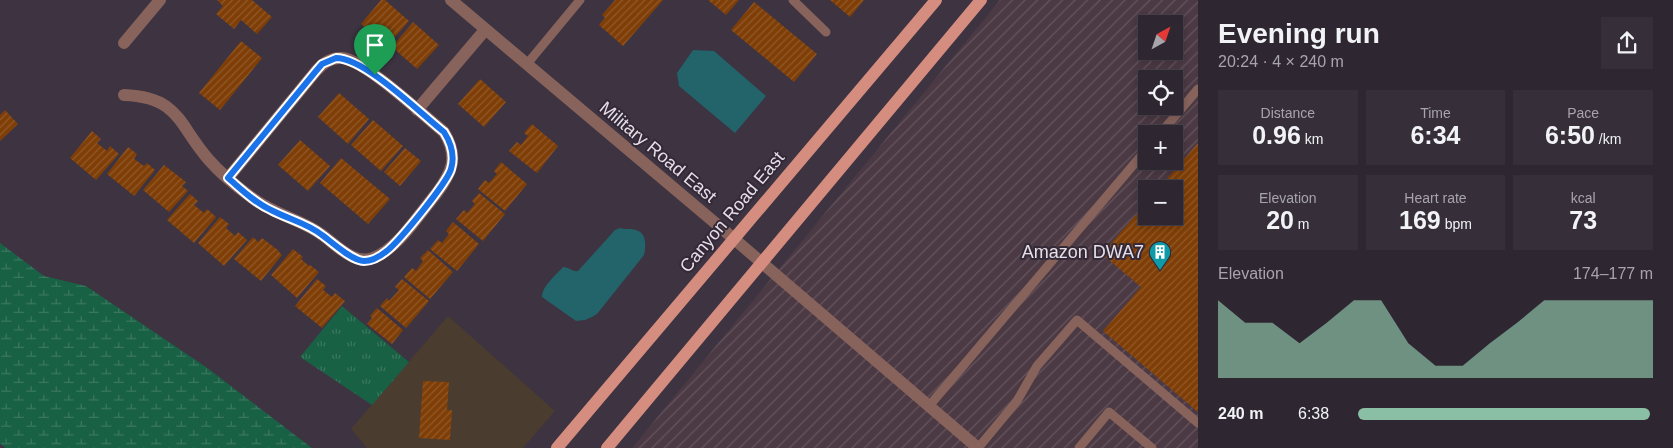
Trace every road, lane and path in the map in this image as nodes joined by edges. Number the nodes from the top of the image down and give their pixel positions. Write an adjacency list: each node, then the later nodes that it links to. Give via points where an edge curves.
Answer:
1 (160, 0): 9 (street)
2 (451, 0): 7 (street, Military Road East)
3 (580, 0): 10 (lane)
4 (793, 0): 8 (lane)
5 (936, 0): 17 (main road, Canyon Road East)
6 (981, 0): 18 (main road)
7 (485, 30): 10 (street, Military Road East); 13 (street)
8 (826, 32)
9 (124, 43)
10 (526, 64): 17 (street, Military Road East)
11 (1198, 88): 14 (lane)
12 (124, 95): 16 (street, via 143,96 168,107 182,121 209,160)
13 (417, 110): 16 (street, via 368,69 344,58 330,60 316,71); 16 (street, via 444,132 453,155 452,165 447,180 396,242 380,256 363,261 355,258 318,232 270,210)
14 (1167, 125)
15 (1138, 159): 19 (lane)
16 (228, 178)
17 (733, 238): 18 (street, Military Road East); 21 (main road, Canyon Road East)
18 (762, 263): 19 (street, Military Road East); 22 (main road)
19 (929, 406): 23 (street, Military Road East)
20 (1198, 423): 23 (lane, via 1077,320 1037,366 1017,401)
21 (557, 448)
22 (606, 448)
23 (978, 448)
24 (1079, 448): 25 (lane, via 1110,412)
25 (1152, 448)

